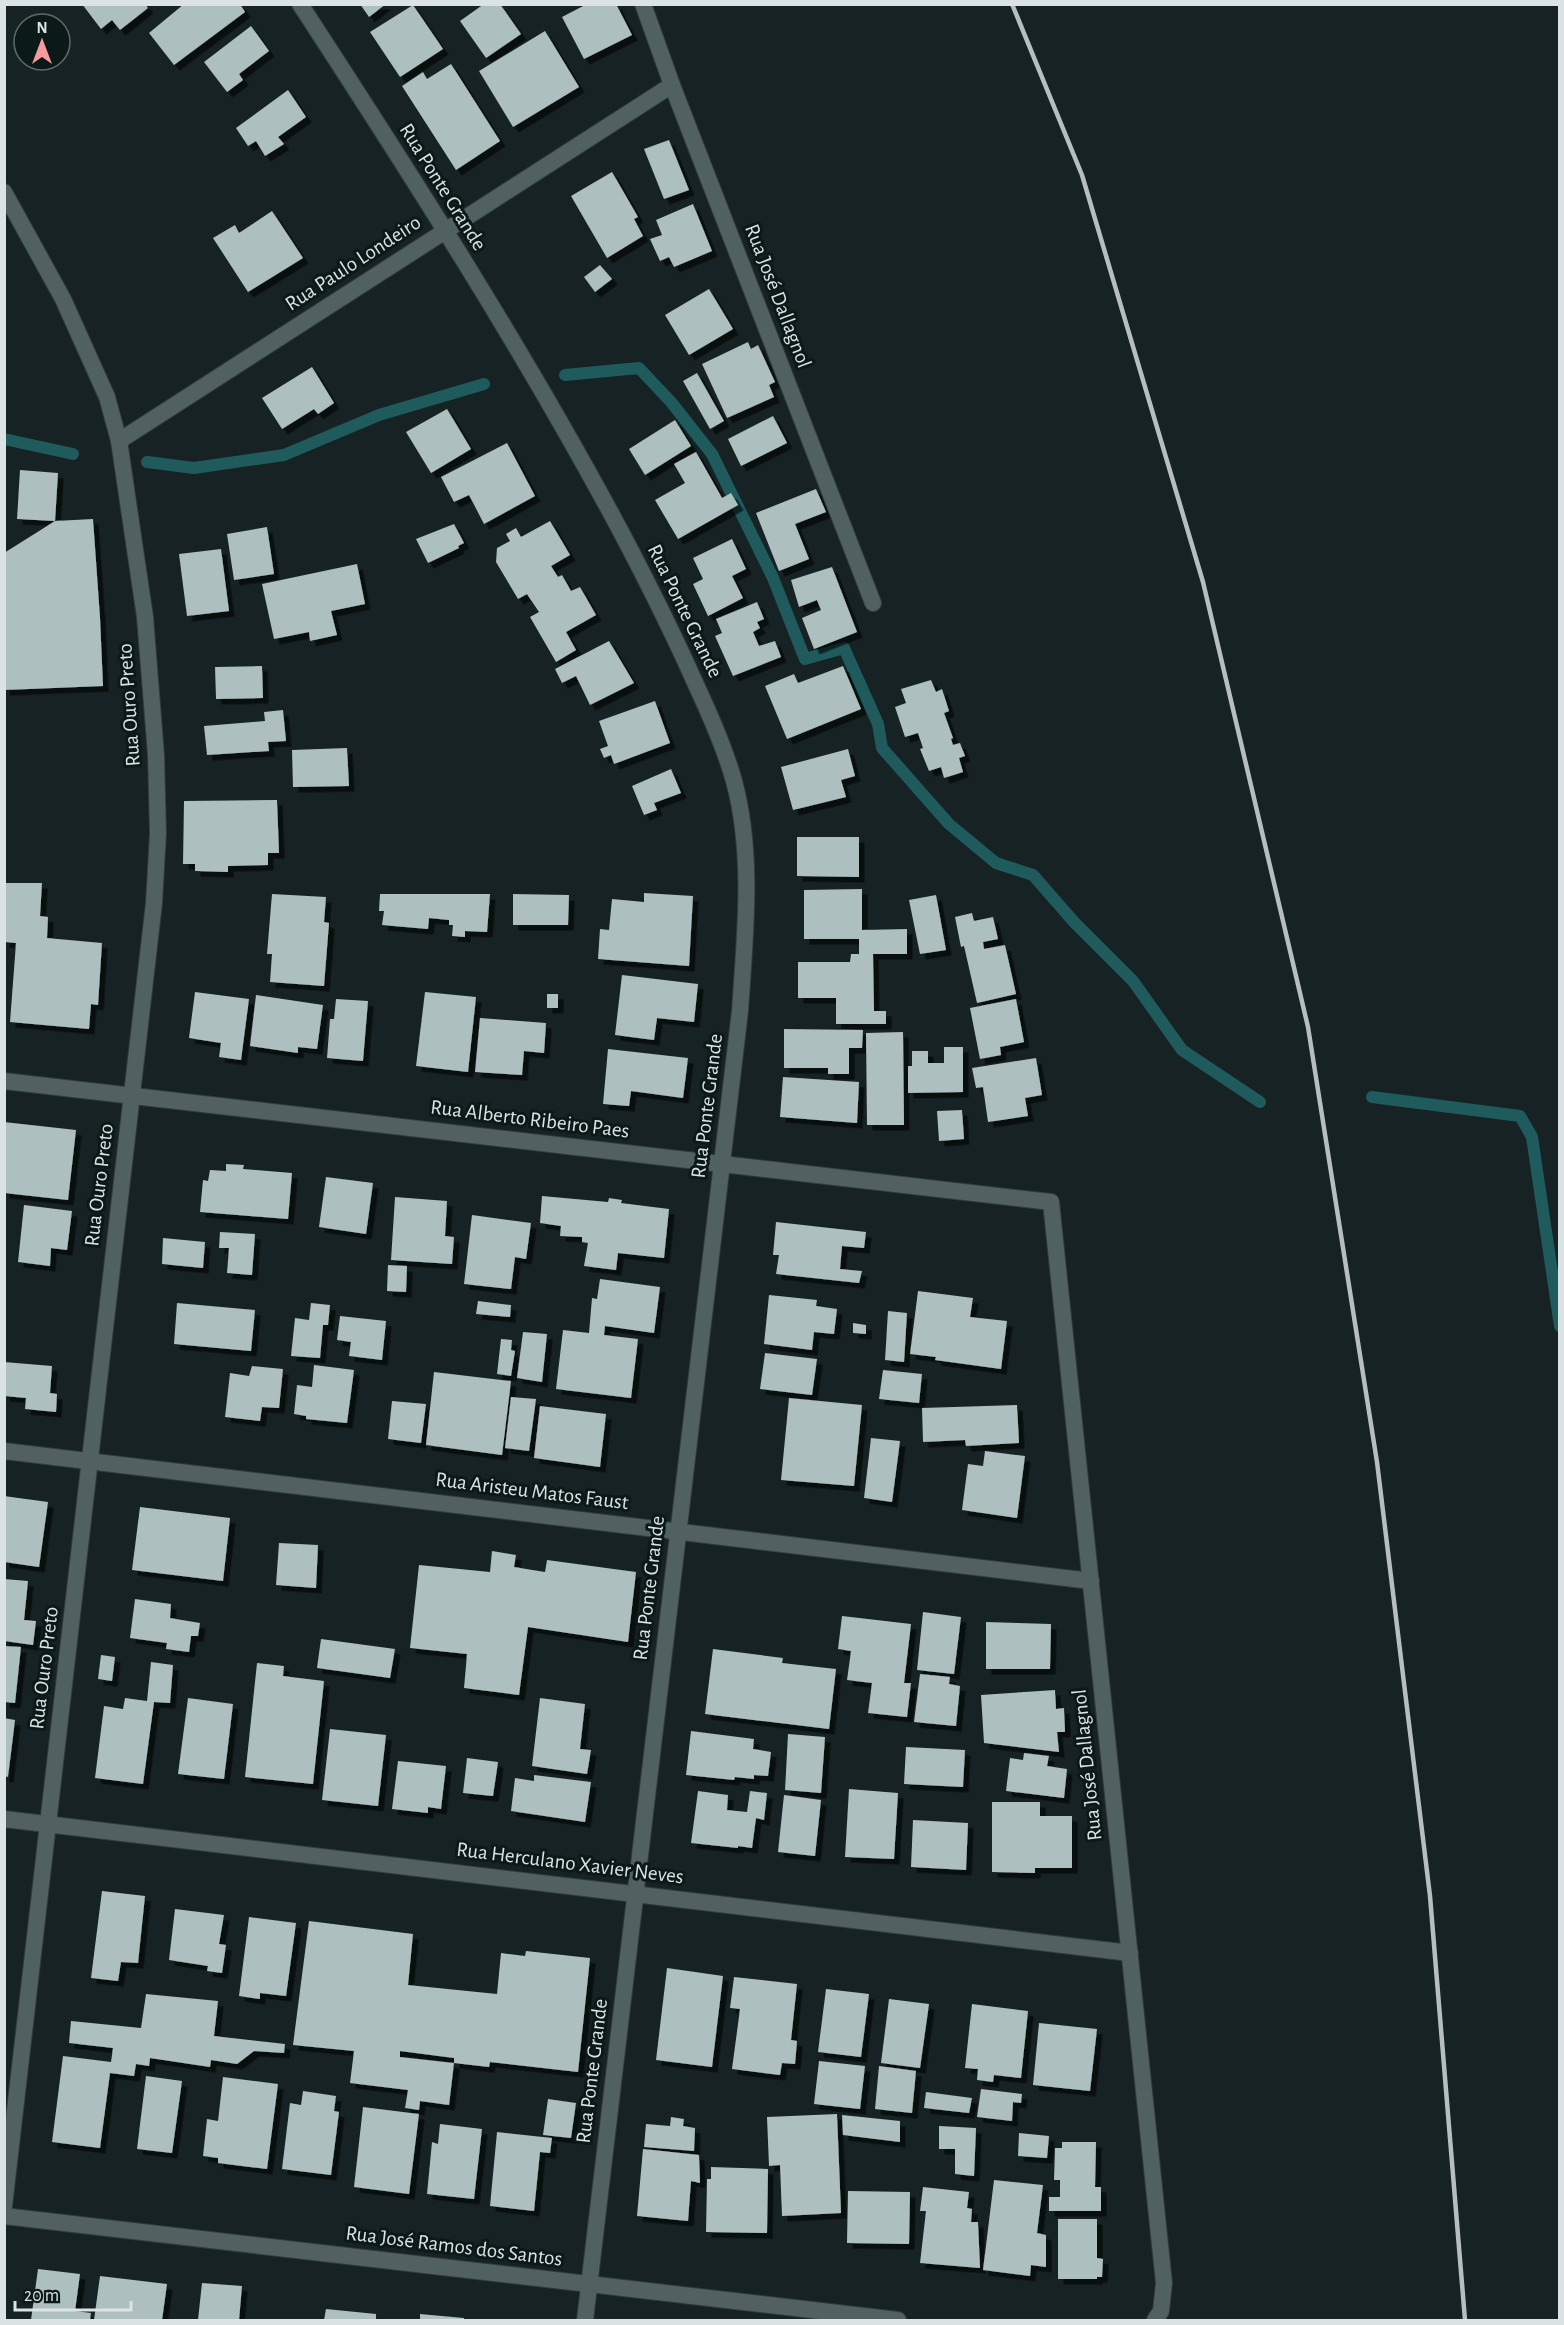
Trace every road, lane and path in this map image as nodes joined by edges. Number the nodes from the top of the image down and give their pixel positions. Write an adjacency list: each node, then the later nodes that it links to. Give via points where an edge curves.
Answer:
1 (300, 4): 5 (street, Rua Ponte Grande)
2 (643, 4): 3 (street, Rua José Dallagnol)
3 (672, 85): 5 (street, Rua Paulo Londeiro); 7 (street, Rua José Dallagnol)
4 (4, 192): 6 (street, Rua Ouro Preto, via 63,298 107,397)
5 (444, 231): 6 (street, Rua Paulo Londeiro); 10 (street, Rua Ponte Grande, via 581,457 665,614 734,782 746,847 746,925)
6 (119, 441): 9 (street, Rua Ouro Preto, via 145,617 158,833)
7 (873, 603)
8 (4, 1081): 9 (street, Rua Alberto Ribeiro Paes)
9 (132, 1096): 10 (street, Rua Alberto Ribeiro Paes); 13 (street, Rua Ouro Preto)
10 (722, 1164): 11 (street, Rua Alberto Ribeiro Paes); 14 (street, Rua Ponte Grande)
11 (1051, 1202): 15 (street, Rua José Dallagnol)
12 (4, 1451): 13 (street, Rua Aristeu Matos Faust)
13 (90, 1461): 14 (street, Rua Aristeu Matos Faust); 17 (street, Rua Ouro Preto)
14 (679, 1531): 15 (street, Rua Aristeu Matos Faust); 18 (street, Rua Ponte Grande)
15 (1091, 1581): 19 (street, Rua José Dallagnol)
16 (4, 1819): 17 (street, Rua Herculano Xavier Neves)
17 (48, 1824): 18 (street, Rua Herculano Xavier Neves); 20 (street, Rua Ouro Preto)
18 (636, 1894): 19 (street, Rua Herculano Xavier Neves); 22 (street, Rua Ponte Grande)
19 (1130, 1953): 25 (street, Rua José Dallagnol, via 1164,2283 1161,2312)
20 (4, 2206)
21 (4, 2216): 22 (street, Rua José Ramos dos Santos)
22 (590, 2284): 23 (street, Rua Ponte Grande); 24 (street, Rua José Ramos dos Santos)
23 (585, 2320)
24 (898, 2320)
25 (1155, 2320)

